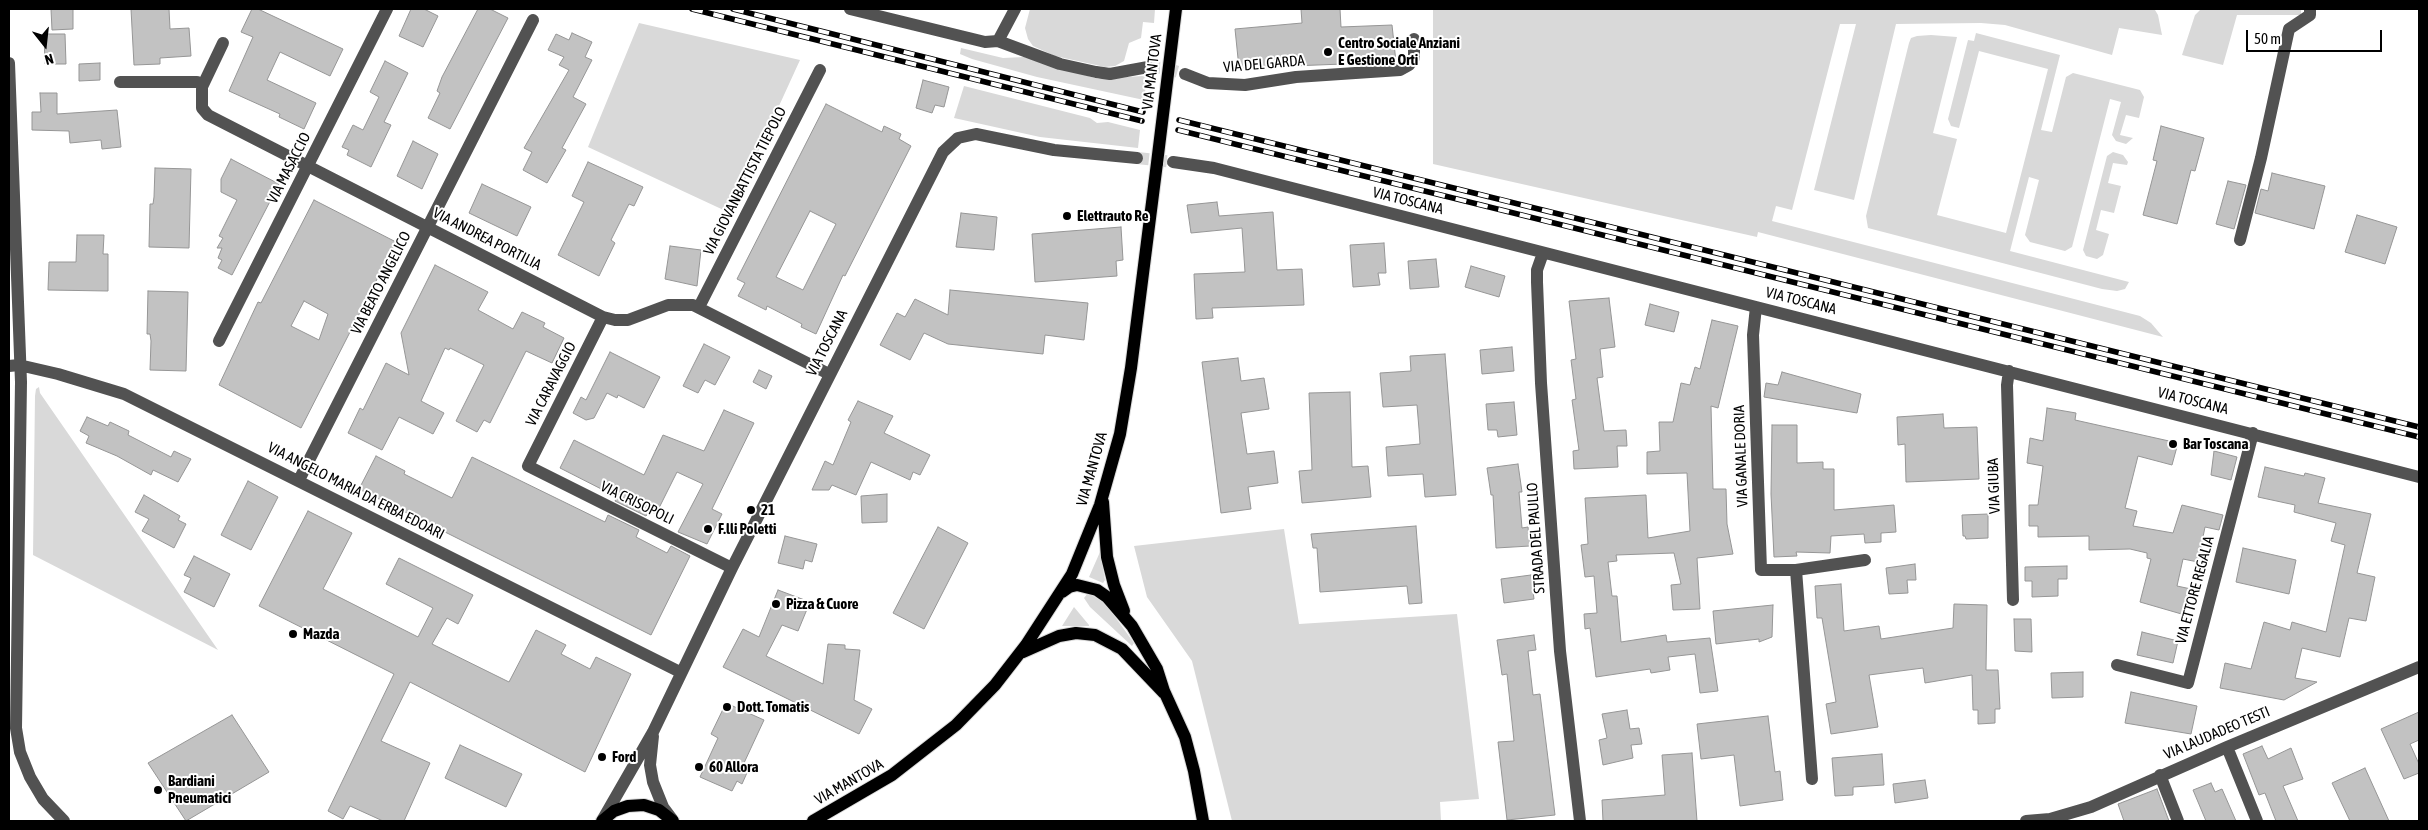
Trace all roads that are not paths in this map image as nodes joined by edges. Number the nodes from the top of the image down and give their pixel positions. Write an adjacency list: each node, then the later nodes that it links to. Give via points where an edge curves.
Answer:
1 (387, 9): 18 (street, VIA MASACCIO)
2 (850, 9): 8 (street, via 985,42)
3 (1014, 9): 8 (street)
4 (1176, 9): 33 (main road, VIA MANTOVA, bridge, via 1131,368 1120,434)
5 (2310, 9): 20 (street, via 2310,15 2289,29)
6 (533, 20): 19 (street, VIA BEATO ANGELICO)
7 (1414, 39): 13 (street, VIA DEL GARDA, via 1414,58 1400,70 1239,85 1208,83)
8 (998, 41): 11 (street, via 1060,64 1096,72 1110,74)
9 (223, 43): 15 (street, VIA ANDREA PORTILIA)
10 (9, 63): 26 (street)
11 (1148, 67)
12 (820, 70): 22 (street, VIA GIOVANBATTISTA TIEPOLO)
13 (1185, 74)
14 (120, 82): 15 (street)
15 (203, 84): 18 (street, VIA ANDREA PORTILIA, via 202,106 205,113)
16 (1137, 158): 28 (street, VIA TOSCANA, via 1054,150 976,134 958,138 932,169)
17 (1173, 162): 21 (street, VIA TOSCANA, via 1214,168)
18 (308, 166): 19 (street, VIA ANDREA PORTILIA); 25 (street, VIA MASACCIO)
19 (428, 227): 24 (street, VIA ANDREA PORTILIA); 32 (street, VIA BEATO ANGELICO)
20 (2240, 240)
21 (1543, 252): 23 (street, VIA TOSCANA); 54 (street, STRADA DEL PAULLO, via 1537,277 1542,393 1561,658)
22 (699, 307): 24 (street, VIA ANDREA PORTILIA, via 674,304 628,320); 28 (street, VIA ANDREA PORTILIA)
23 (1756, 307): 27 (street, VIA TOSCANA); 36 (street, VIA GANALE DORIA, via 1753,330 1761,570)
24 (603, 317): 30 (street, VIA CARAVAGGIO)
25 (219, 341)
26 (14, 366): 32 (street, VIA ANGELO MARIA DA ERBA EDOARI, via 96,384 124,394); 49 (street, via 21,382 16,737 34,785 48,806)
27 (2009, 371): 29 (street, VIA TOSCANA); 38 (street, VIA GIUBA)
28 (829, 374): 35 (street, VIA TOSCANA)
29 (2253, 434): 31 (street, VIA TOSCANA); 41 (street, VIA ETTORE REGALIA, via 2188,683)
30 (528, 466): 35 (street, VIA CRISOPOLI)
31 (2419, 477)
32 (299, 480): 43 (street, VIA ANGELO MARIA DA ERBA EDOARI)
33 (1105, 492): 37 (main road, VIA MANTOVA, via 1078,560); 39 (main road, via 1107,557 1114,586)
34 (1865, 560): 36 (street, VIA GANALE DORIA)
35 (732, 568): 43 (street, VIA TOSCANA)
36 (1796, 570): 48 (street)
37 (1059, 596): 39 (main road, via 1072,586 1091,588 1107,597); 40 (main road, VIA MANTOVA)
38 (2013, 600)
39 (1128, 619): 44 (main road, via 1157,669)
40 (1017, 657): 44 (main road, via 1059,636 1076,633 1095,635 1122,649); 52 (main road, VIA MANTOVA, via 969,712 924,753 867,792)
41 (2117, 665)
42 (2419, 667): 46 (street, VIA LAUDADEO TESTI)
43 (680, 672): 45 (street, VIA TOSCANA)
44 (1165, 695): 53 (main road, via 1187,745)
45 (653, 732): 50 (street, VIA TOSCANA); 51 (street, VIA TOSCANA, via 650,765 658,797)
46 (2227, 747): 47 (street, VIA LAUDADEO TESTI); 57 (street)
47 (2160, 775): 55 (street, VIA LAUDADEO TESTI, via 2085,809 2050,819); 56 (street)
48 (1812, 779)
49 (64, 821)
50 (602, 821): 51 (main road, via 621,809 644,805 659,810)
51 (674, 821)
52 (813, 821)
53 (1202, 821)
54 (1580, 821)
55 (2026, 821)
56 (2178, 821)
57 (2257, 821)

